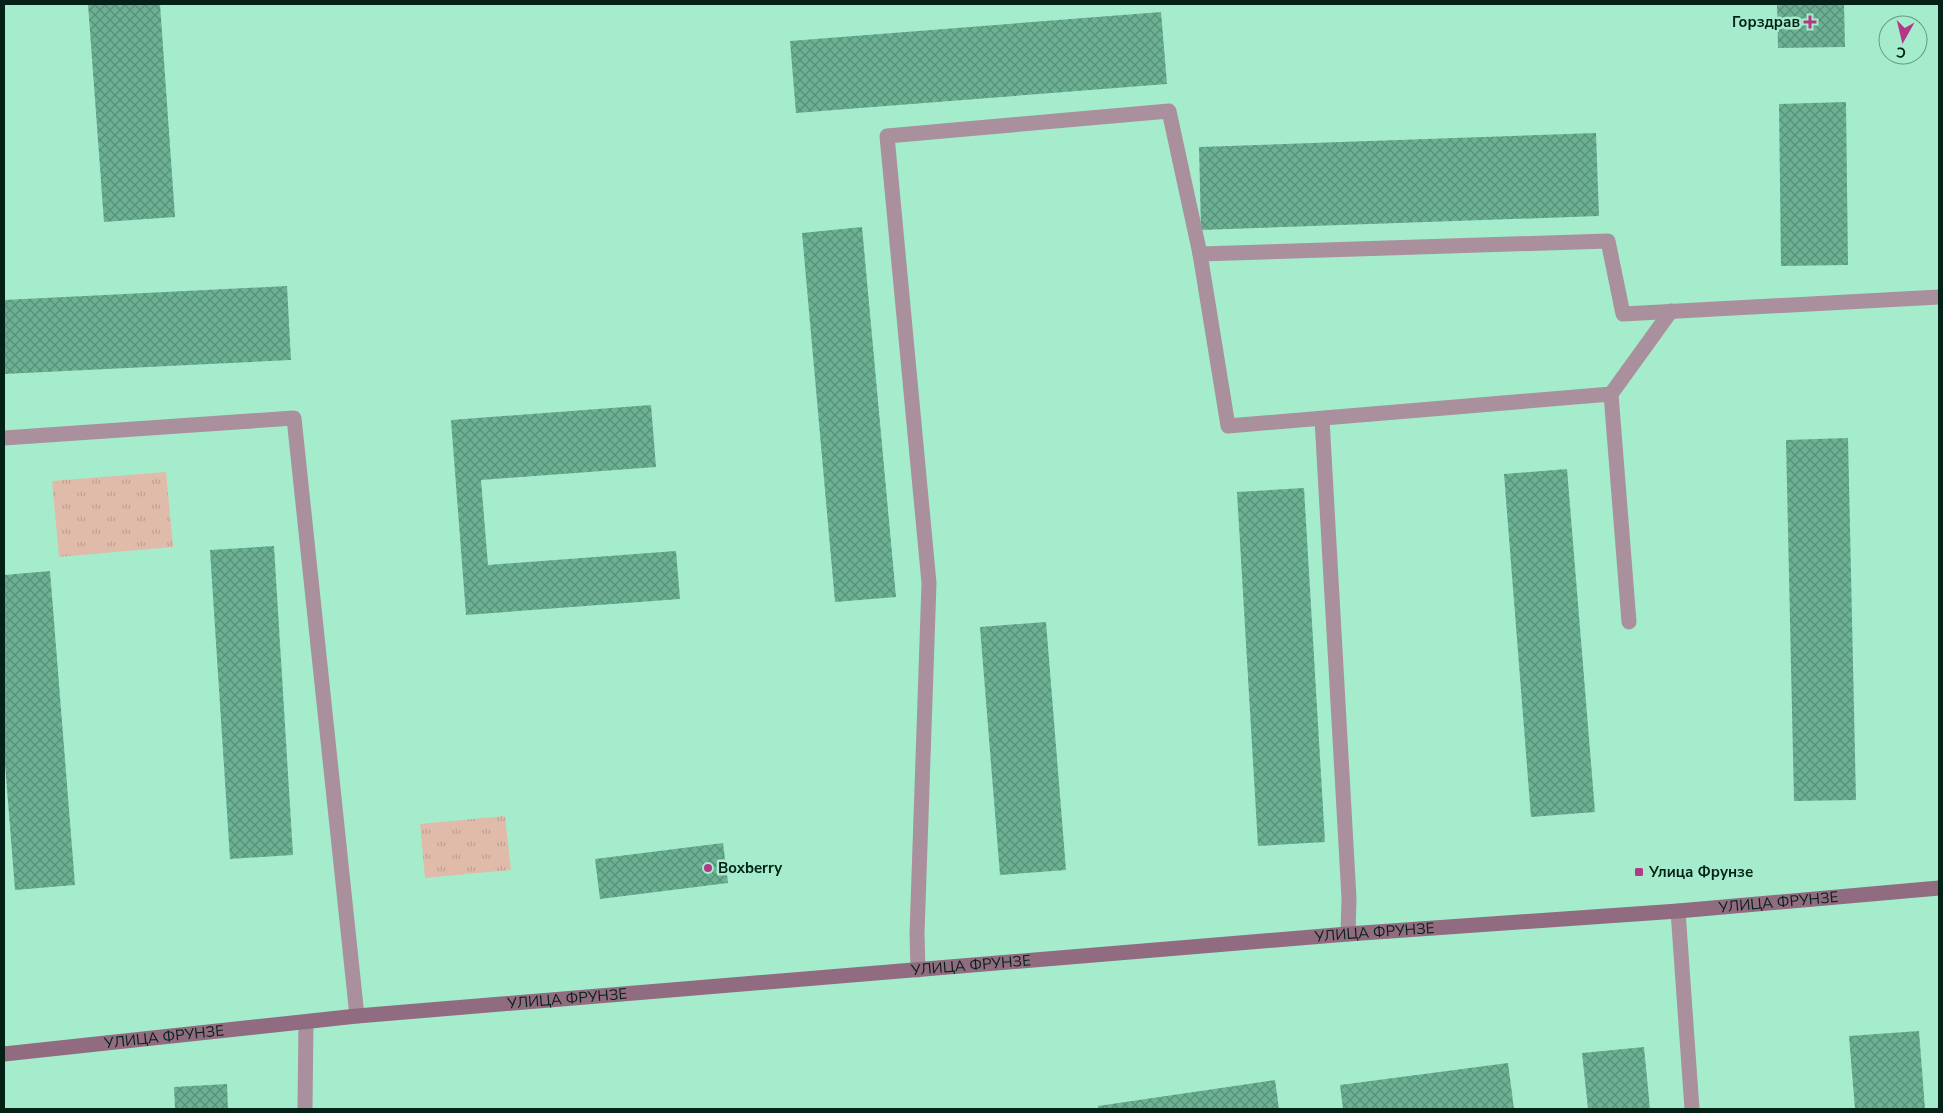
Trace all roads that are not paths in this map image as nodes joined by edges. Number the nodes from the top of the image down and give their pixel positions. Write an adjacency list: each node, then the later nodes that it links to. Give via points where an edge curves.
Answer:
1 (1200, 254): 3 (lane, via 1608,241 1623,314); 5 (lane, via 1228,426); 11 (lane, via 1169,110 887,136 930,583)
2 (1939, 297): 3 (lane)
3 (1671, 311): 4 (lane)
4 (1611, 394): 5 (lane); 7 (lane)
5 (1322, 419): 10 (lane, via 1349,898)
6 (4, 438): 12 (lane, via 294,418)
7 (1629, 622)
8 (1939, 888): 9 (main road, УЛИЦА ФРУНЗЕ)
9 (1678, 911): 10 (main road, УЛИЦА ФРУНЗЕ); 16 (lane)
10 (1348, 934): 11 (main road, УЛИЦА ФРУНЗЕ)
11 (918, 970): 12 (main road, УЛИЦА ФРУНЗЕ)
12 (357, 1016): 13 (main road, УЛИЦА ФРУНЗЕ)
13 (306, 1022): 14 (main road, УЛИЦА ФРУНЗЕ); 15 (lane)
14 (4, 1054)
15 (305, 1109)
16 (1692, 1109)

